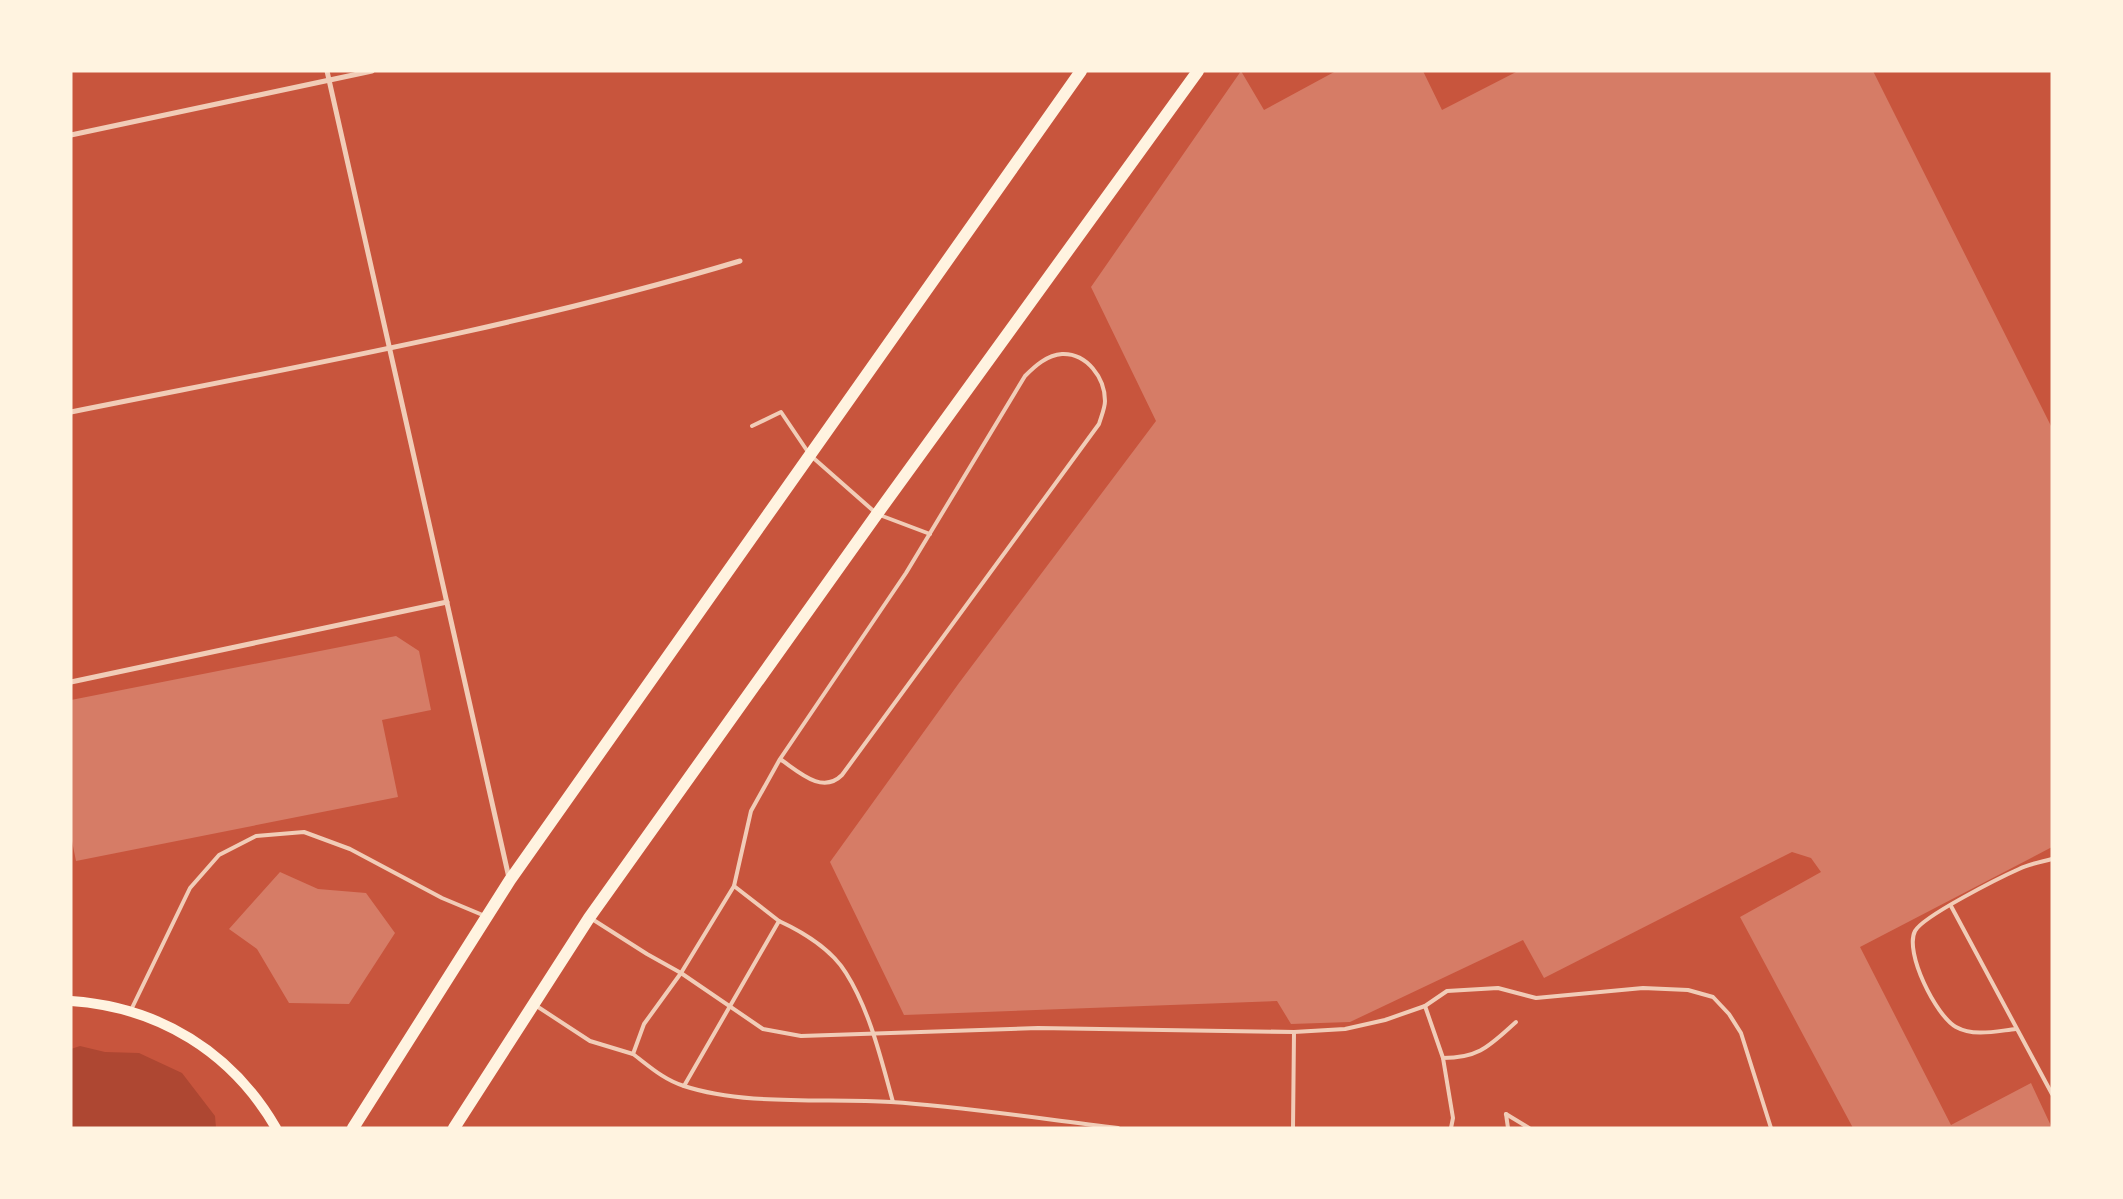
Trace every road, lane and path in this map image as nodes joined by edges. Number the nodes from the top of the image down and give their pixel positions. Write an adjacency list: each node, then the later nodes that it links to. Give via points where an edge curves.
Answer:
1 (326, 71): 5 (street)
2 (372, 71): 5 (street)
3 (1081, 71): 11 (main road)
4 (1198, 71): 12 (main road)
5 (329, 80): 6 (street); 8 (street)
6 (71, 135)
7 (740, 261): 8 (street, via 640,291)
8 (390, 348): 9 (street); 14 (street)
9 (71, 412)
10 (752, 426): 11 (lane, via 781,412)
11 (810, 455): 12 (lane); 18 (main road)
12 (877, 514): 13 (lane); 22 (main road)
13 (930, 534): 16 (lane); 16 (lane, via 1025,376 1037,365 1062,354 1086,361 1095,370 1103,387 1106,403 1099,424 842,775 823,784)
14 (447, 602): 15 (street); 18 (street)
15 (71, 682)
16 (780, 759): 19 (lane, via 751,811)
17 (2052, 859): 20 (lane, via 2020,868)
18 (510, 880): 21 (main road)
19 (734, 886): 23 (lane); 24 (lane)
20 (1950, 906): 31 (lane); 31 (lane, via 1916,930 1912,942 1931,996 1943,1016 1957,1027 1978,1033)
21 (487, 917): 29 (lane, via 442,898 350,849 304,832 256,836 219,855 190,888); 40 (main road)
22 (589, 918): 24 (lane); 26 (main road)
23 (779, 921): 27 (lane); 33 (lane, via 800,930 845,972)
24 (681, 972): 27 (lane); 34 (lane, via 644,1024)
25 (71, 1001): 29 (main road)
26 (533, 1004): 34 (lane, via 590,1041); 41 (main road)
27 (729, 1006): 33 (lane, via 763,1029 800,1036); 36 (lane)
28 (1426, 1006): 32 (lane, via 1345,1029); 35 (lane); 47 (lane, via 1448,992 1488,988 1536,998 1643,988 1688,990 1713,998 1741,1033)
29 (132, 1010): 39 (main road, via 181,1031 224,1062 261,1101)
30 (1516, 1022): 35 (lane, via 1488,1047 1466,1058)
31 (2016, 1029): 37 (lane)
32 (1294, 1032): 33 (lane, via 1038,1028); 43 (lane)
33 (873, 1033): 38 (lane)
34 (632, 1054): 36 (lane, via 661,1076)
35 (1443, 1058): 44 (lane, via 1453,1118)
36 (684, 1086): 38 (lane, via 767,1099)
37 (2052, 1094)
38 (893, 1102): 42 (lane)
39 (276, 1128)
40 (353, 1128)
41 (454, 1128)
42 (1118, 1128)
43 (1293, 1128)
44 (1451, 1128)
45 (1508, 1128): 46 (lane, via 1506,1114)
46 (1529, 1128)
47 (1771, 1128)

